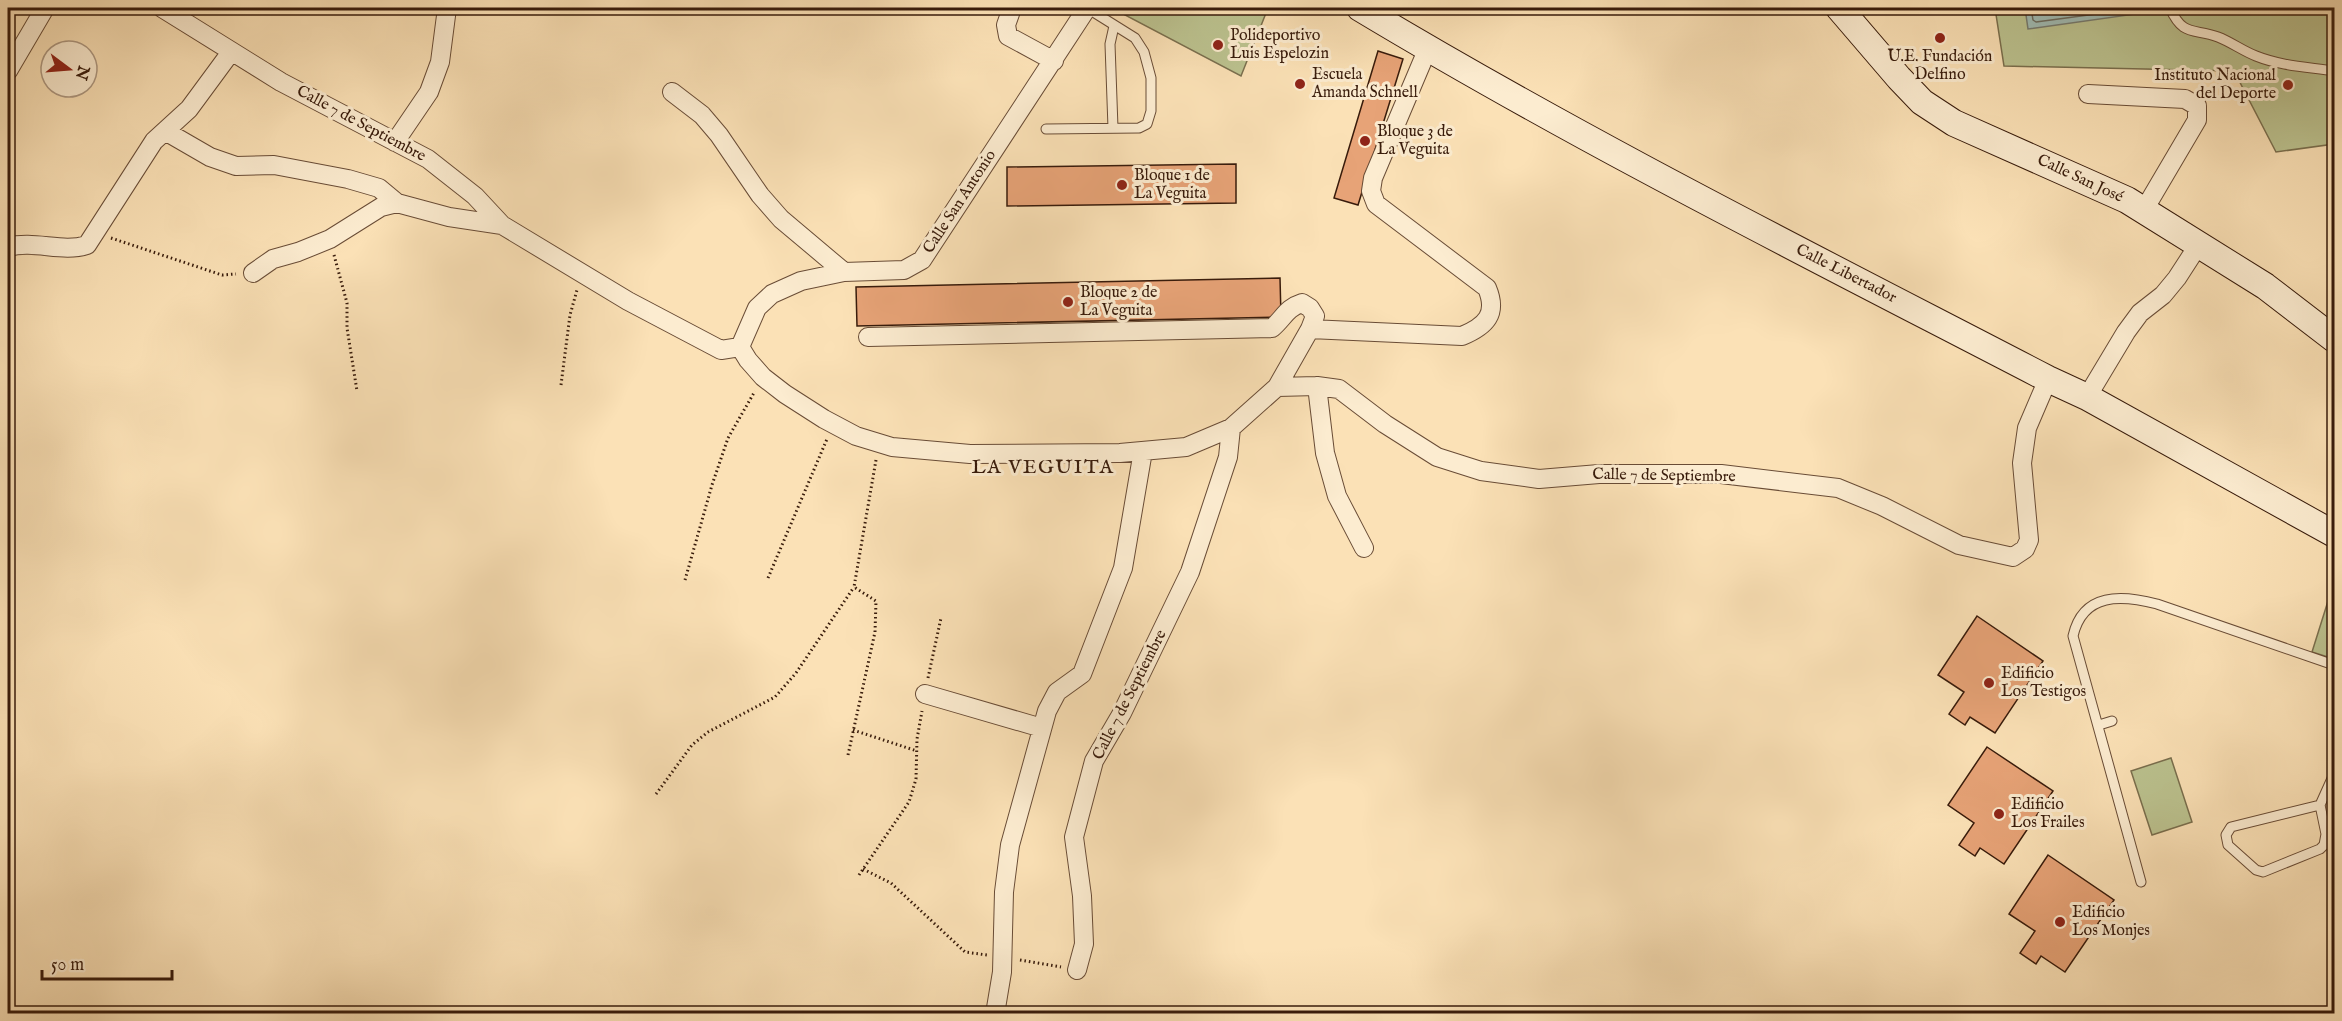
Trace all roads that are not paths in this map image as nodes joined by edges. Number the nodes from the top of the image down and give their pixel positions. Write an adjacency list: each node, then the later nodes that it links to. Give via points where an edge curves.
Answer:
1 (45, 8): 14 (street)
2 (162, 8): 11 (street, Calle 7 de Septiembre)
3 (447, 8): 20 (street, via 440,62 429,92)
4 (1012, 8): 12 (street, via 1006,25 1008,36)
5 (1087, 8): 9 (lane); 12 (street, Calle San Antonio)
6 (1360, 8): 10 (street, Calle Libertador)
7 (1839, 8): 22 (street, Calle San José, via 1899,78 1954,123)
8 (2170, 8): 13 (lane, via 2176,21 2193,33 2217,37 2280,64)
9 (1114, 26): 17 (lane, via 1110,44); 17 (lane, via 1135,38 1144,52 1151,111 1147,124 1139,128)
10 (1428, 48): 28 (street, via 1371,191 1376,204 1487,288 1492,300 1488,318 1479,329 1462,336); 32 (street, Calle Libertador, via 1595,143)
11 (231, 52): 19 (street, via 189,109); 20 (street, Calle 7 de Septiembre)
12 (1054, 61): 26 (street, Calle San Antonio, via 922,260 904,270)
13 (2334, 70)
14 (8, 71)
15 (672, 93): 26 (street, via 702,115 781,219)
16 (2088, 94): 22 (street, via 2185,99 2197,106 2197,120)
17 (1113, 128): 18 (lane)
18 (1046, 129)
19 (165, 131): 21 (street, via 210,157 236,166 274,165 348,179 379,188); 25 (street, via 154,141 87,245 77,248 23,243)
20 (396, 142): 23 (street, Calle 7 de Septiembre, via 428,159 475,196)
21 (397, 203): 23 (street, via 449,217); 27 (street, via 381,207 330,238 273,259)
22 (2144, 210): 24 (street, Calle San José)
23 (502, 225): 31 (street, Calle 7 de Septiembre, via 628,301 721,350)
24 (2199, 244): 30 (street, Calle San José, via 2265,286); 35 (street, via 2163,295 2140,313 2126,332)
25 (8, 247)
26 (844, 272): 31 (street, Calle San Antonio, via 801,281 772,294 757,308)
27 (253, 273)
28 (1310, 329): 29 (street, via 1315,316 1302,303 1291,307 1272,328); 34 (street)
29 (868, 337)
30 (2334, 339)
31 (740, 347): 37 (street, via 763,377 785,394 856,436 892,447 970,454)
32 (2048, 379): 33 (street, Calle 7 de Septiembre, via 2027,428 2022,463 2029,540 2025,549 2013,557 1959,545 1838,488 1721,474 1599,474 1539,479 1481,471 1437,457 1340,389); 35 (street, Calle Libertador)
33 (1317, 386): 34 (street, Calle 7 de Septiembre); 39 (street, via 1325,453 1337,496)
34 (1277, 387): 36 (street)
35 (2087, 397): 38 (street, Calle Libertador)
36 (1231, 428): 37 (street, via 1186,447); 48 (street, Calle 7 de Septiembre, via 1228,457 1190,572 1133,692 1094,761 1074,837 1084,944)
37 (1143, 450): 44 (street, via 1123,568 1082,674 1057,692)
38 (2334, 534)
39 (1364, 548)
40 (2334, 665): 43 (lane, via 2157,604 2134,598 2108,599 2093,604 2075,627 2073,636)
41 (925, 694): 44 (street)
42 (2112, 721): 43 (lane)
43 (2099, 725): 47 (lane)
44 (1042, 728): 49 (street, via 1010,845)
45 (2334, 774): 46 (lane)
46 (2320, 805): 46 (lane, via 2231,827 2226,835 2228,845 2256,870 2270,871 2324,845 2326,834)
47 (2141, 882)
48 (1077, 970)
49 (995, 1014)

